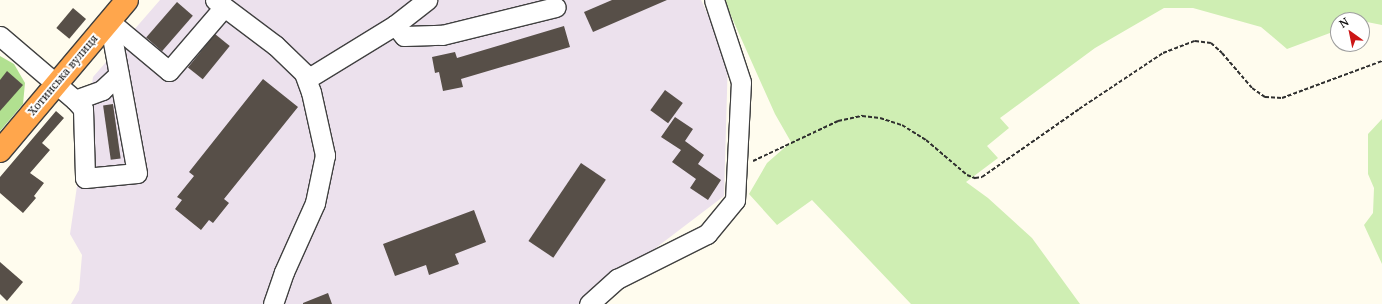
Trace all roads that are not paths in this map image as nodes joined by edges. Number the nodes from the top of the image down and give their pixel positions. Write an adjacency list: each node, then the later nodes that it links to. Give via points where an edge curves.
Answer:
1 (127, 0): 6 (highway, Хотинська вулиця)
2 (427, 0): 7 (lane)
3 (714, 0): 15 (lane, via 741,82 735,200 707,234 617,279)
4 (220, 3): 6 (lane, via 169,71); 10 (lane, via 275,45)
5 (556, 7): 7 (lane, via 442,35 404,36)
6 (109, 21): 9 (lane); 11 (highway, Хотинська вулиця)
7 (396, 26): 10 (lane)
8 (0, 36): 11 (lane)
9 (119, 74): 12 (lane, via 102,90); 12 (lane, via 137,173 85,178 83,110)
10 (307, 79): 14 (lane, via 325,155 315,203)
11 (55, 84): 12 (lane); 13 (highway, Хотинська вулиця)
12 (75, 100)
13 (0, 151)
14 (272, 304)
15 (589, 304)

